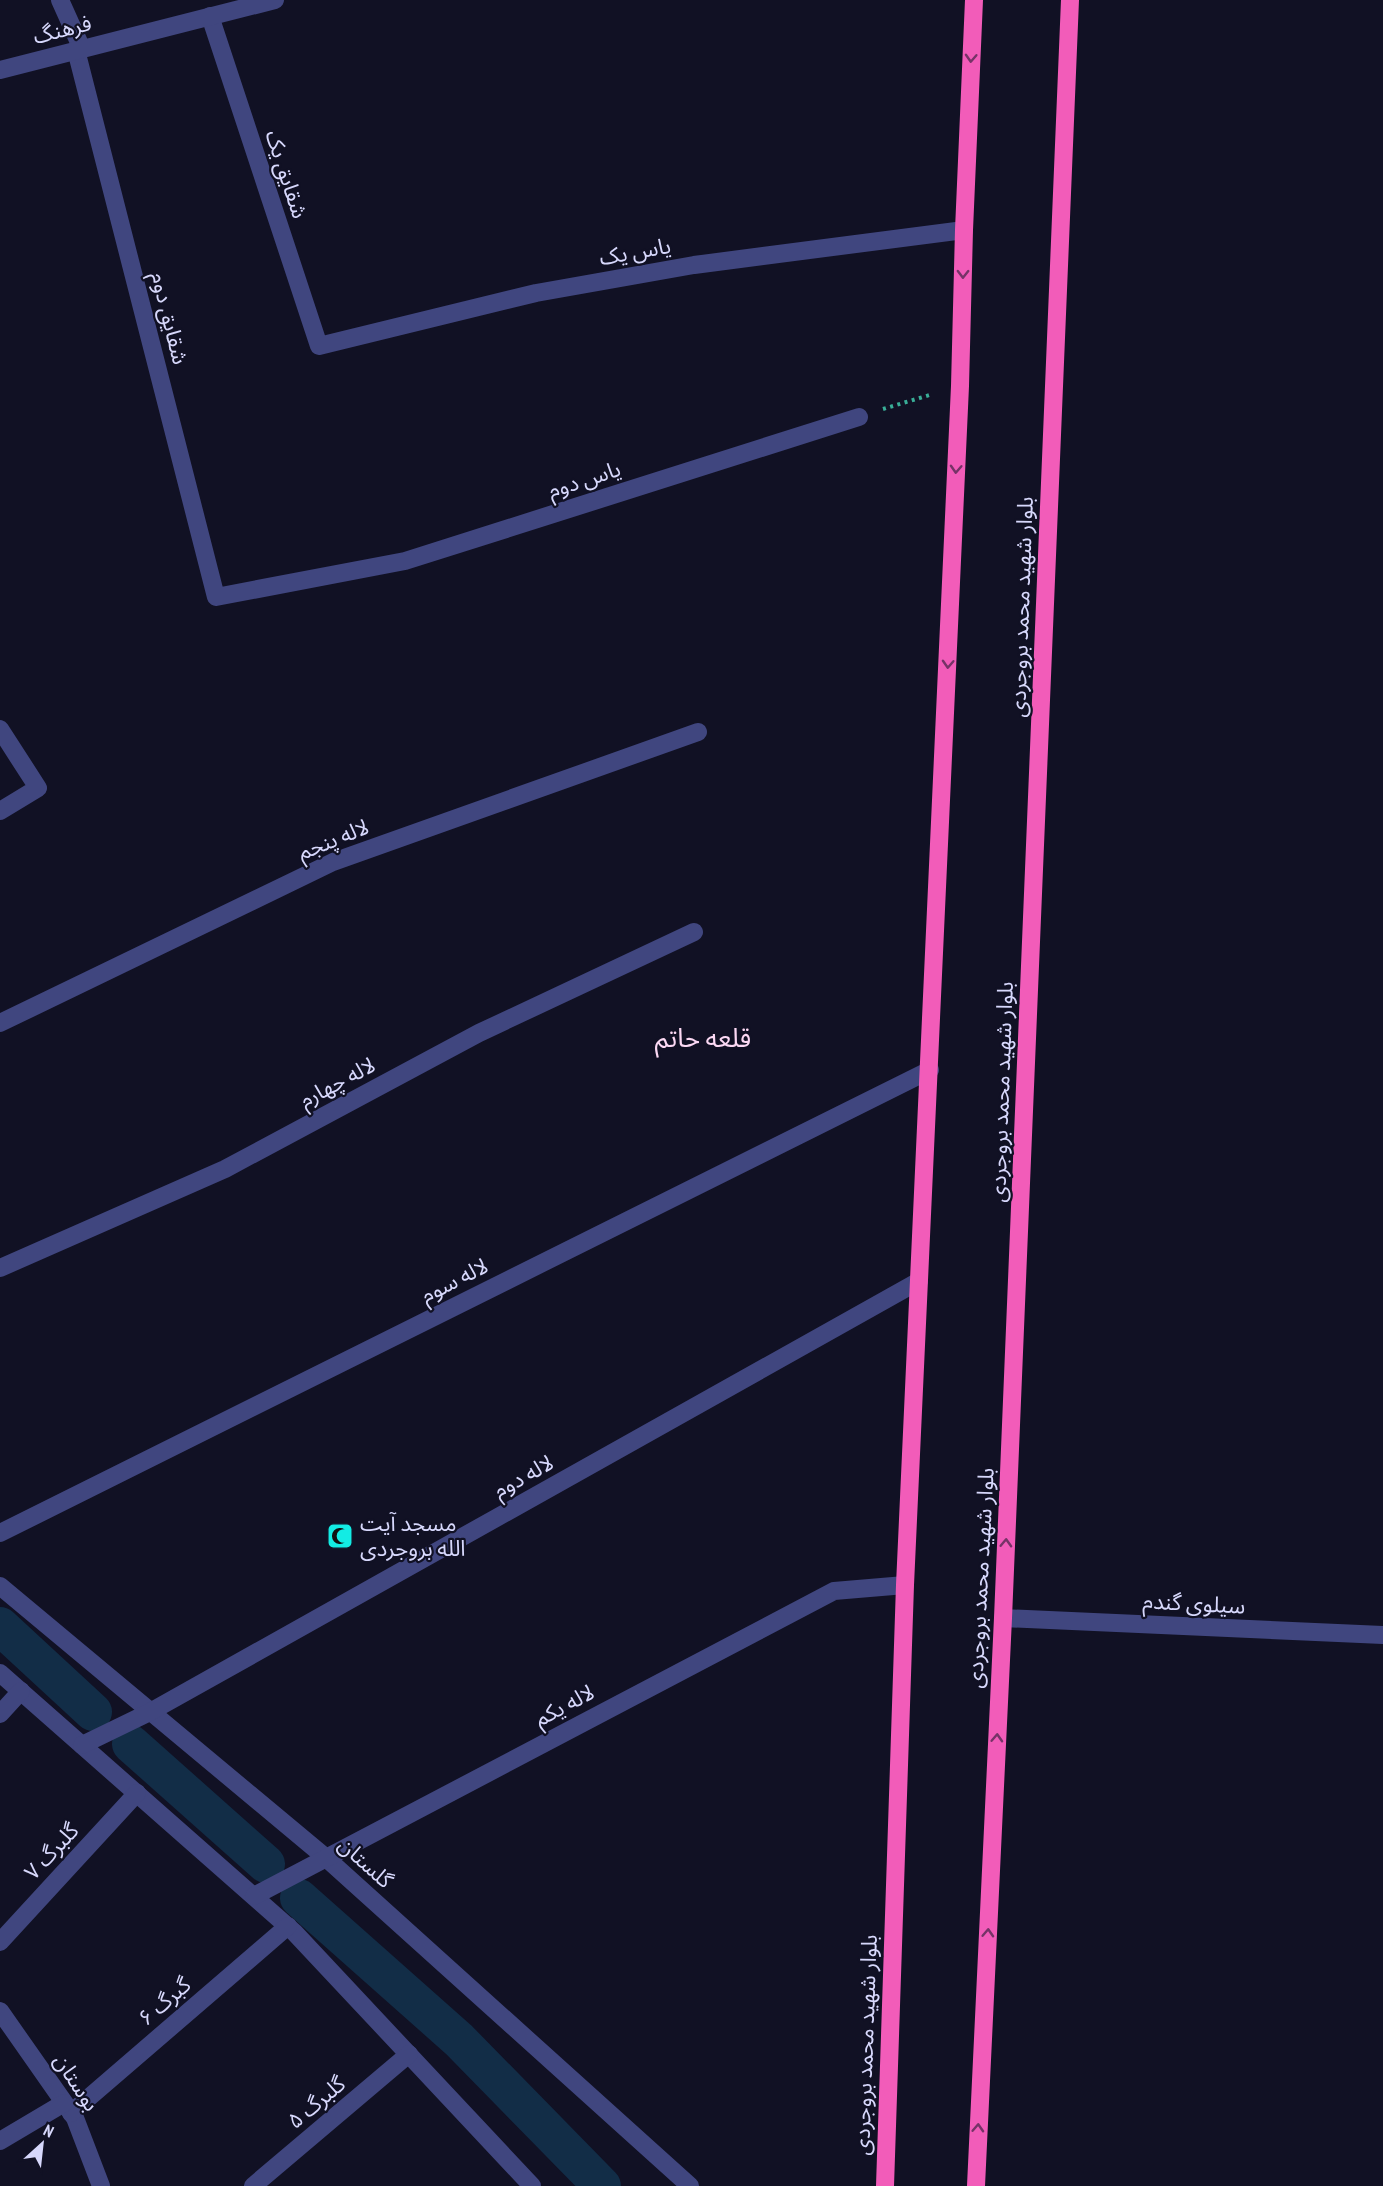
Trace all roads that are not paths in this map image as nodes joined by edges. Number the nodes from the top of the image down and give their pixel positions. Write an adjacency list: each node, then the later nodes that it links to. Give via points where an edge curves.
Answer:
1 (60, 0): 6 (street, شقایق دوم)
2 (274, 0): 5 (street, فرهنگ)
3 (974, 0): 8 (highway, بلوار شهید محمد بروجردی, one-way to 8)
4 (1070, 0): 23 (highway, بلوار شهید محمد بروجردی, one-way to 4)
5 (210, 16): 6 (street, فرهنگ); 9 (street, شقایق یک)
6 (79, 50): 7 (street, فرهنگ); 11 (street, شقایق دوم)
7 (0, 70)
8 (964, 230): 9 (street, یاس یک, via 694,265 569,287); 17 (highway, بلوار شهید محمد بروجردی, one-way to 17)
9 (319, 346)
10 (859, 417): 11 (street, یاس دوم, via 405,561)
11 (216, 597)
12 (0, 729): 14 (street, via 38,788)
13 (698, 732): 16 (street, لاله پنجم, via 333,862)
14 (0, 811)
15 (694, 932): 18 (street, لاله چهارم, via 479,1033 225,1169)
16 (0, 1023)
17 (930, 1070): 19 (highway, بلوار شهید محمد بروجردی); 20 (street, لاله سوم)
18 (0, 1268)
19 (920, 1281): 21 (highway, بلوار شهید محمد بروجردی); 27 (street, لاله دوم)
20 (0, 1533)
21 (905, 1585): 31 (street, لاله یکم, via 834,1591); 43 (highway, بلوار شهید محمد بروجردی)
22 (0, 1586): 27 (street, گلستان)
23 (1003, 1618): 24 (street, سیلوی گندم); 44 (highway, بلوار شهید محمد بروجردی, one-way to 23)
24 (1383, 1635)
25 (0, 1673): 26 (street)
26 (21, 1691): 28 (street); 29 (street)
27 (150, 1712): 29 (street, لاله دوم); 31 (street, گلستان)
28 (0, 1714)
29 (82, 1745): 30 (street)
30 (137, 1793): 32 (street); 34 (street, گلبرگ ۷)
31 (325, 1857): 32 (street, لاله یکم); 42 (street, گلستان)
32 (254, 1896): 33 (street)
33 (288, 1926): 36 (street); 37 (street, گبرگ ۶)
34 (0, 1942)
35 (0, 2011): 37 (street, بوستان)
36 (409, 2054): 40 (street, گلبرگ ۵); 41 (street)
37 (68, 2108): 38 (street, گبرگ ۶); 39 (street, بوستان)
38 (0, 2141)
39 (101, 2186)
40 (254, 2186)
41 (532, 2186)
42 (690, 2186)
43 (885, 2186)
44 (976, 2186)

